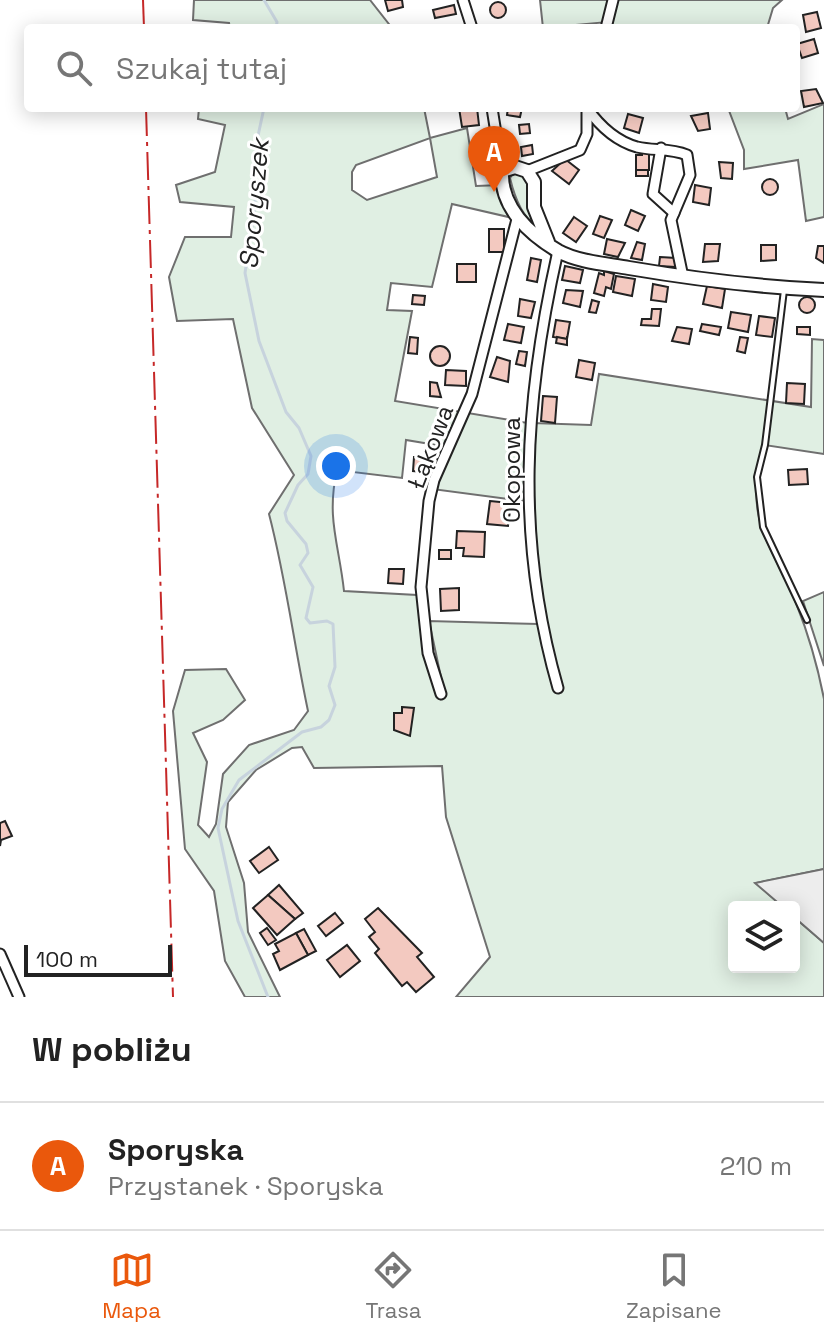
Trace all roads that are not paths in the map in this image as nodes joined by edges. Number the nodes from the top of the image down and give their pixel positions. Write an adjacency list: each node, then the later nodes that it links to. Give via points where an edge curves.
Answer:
1 (463, 0): 3 (street)
2 (613, 0): 4 (street)
3 (471, 24)
4 (607, 24)
5 (493, 112): 9 (street)
6 (587, 112): 10 (street, via 580,150)
7 (590, 112): 8 (street, via 605,130 636,147)
8 (661, 148): 11 (street, via 653,194); 11 (street, via 687,155 689,165)
9 (502, 171): 10 (street); 12 (street, via 501,185)
10 (527, 171): 13 (street, via 534,182 534,207)
11 (674, 213): 14 (street)
12 (517, 219): 13 (street); 19 (street, Łąkowa, via 472,394 429,501 421,587 428,653)
13 (553, 246): 14 (street, via 594,262); 18 (street, Okopowa, via 528,452 534,572)
14 (683, 277): 15 (street)
15 (785, 288): 16 (street); 17 (lane, via 757,477 763,527)
16 (824, 290)
17 (807, 620)
18 (558, 688)
19 (441, 694)
20 (0, 954): 21 (street)
21 (19, 997)

